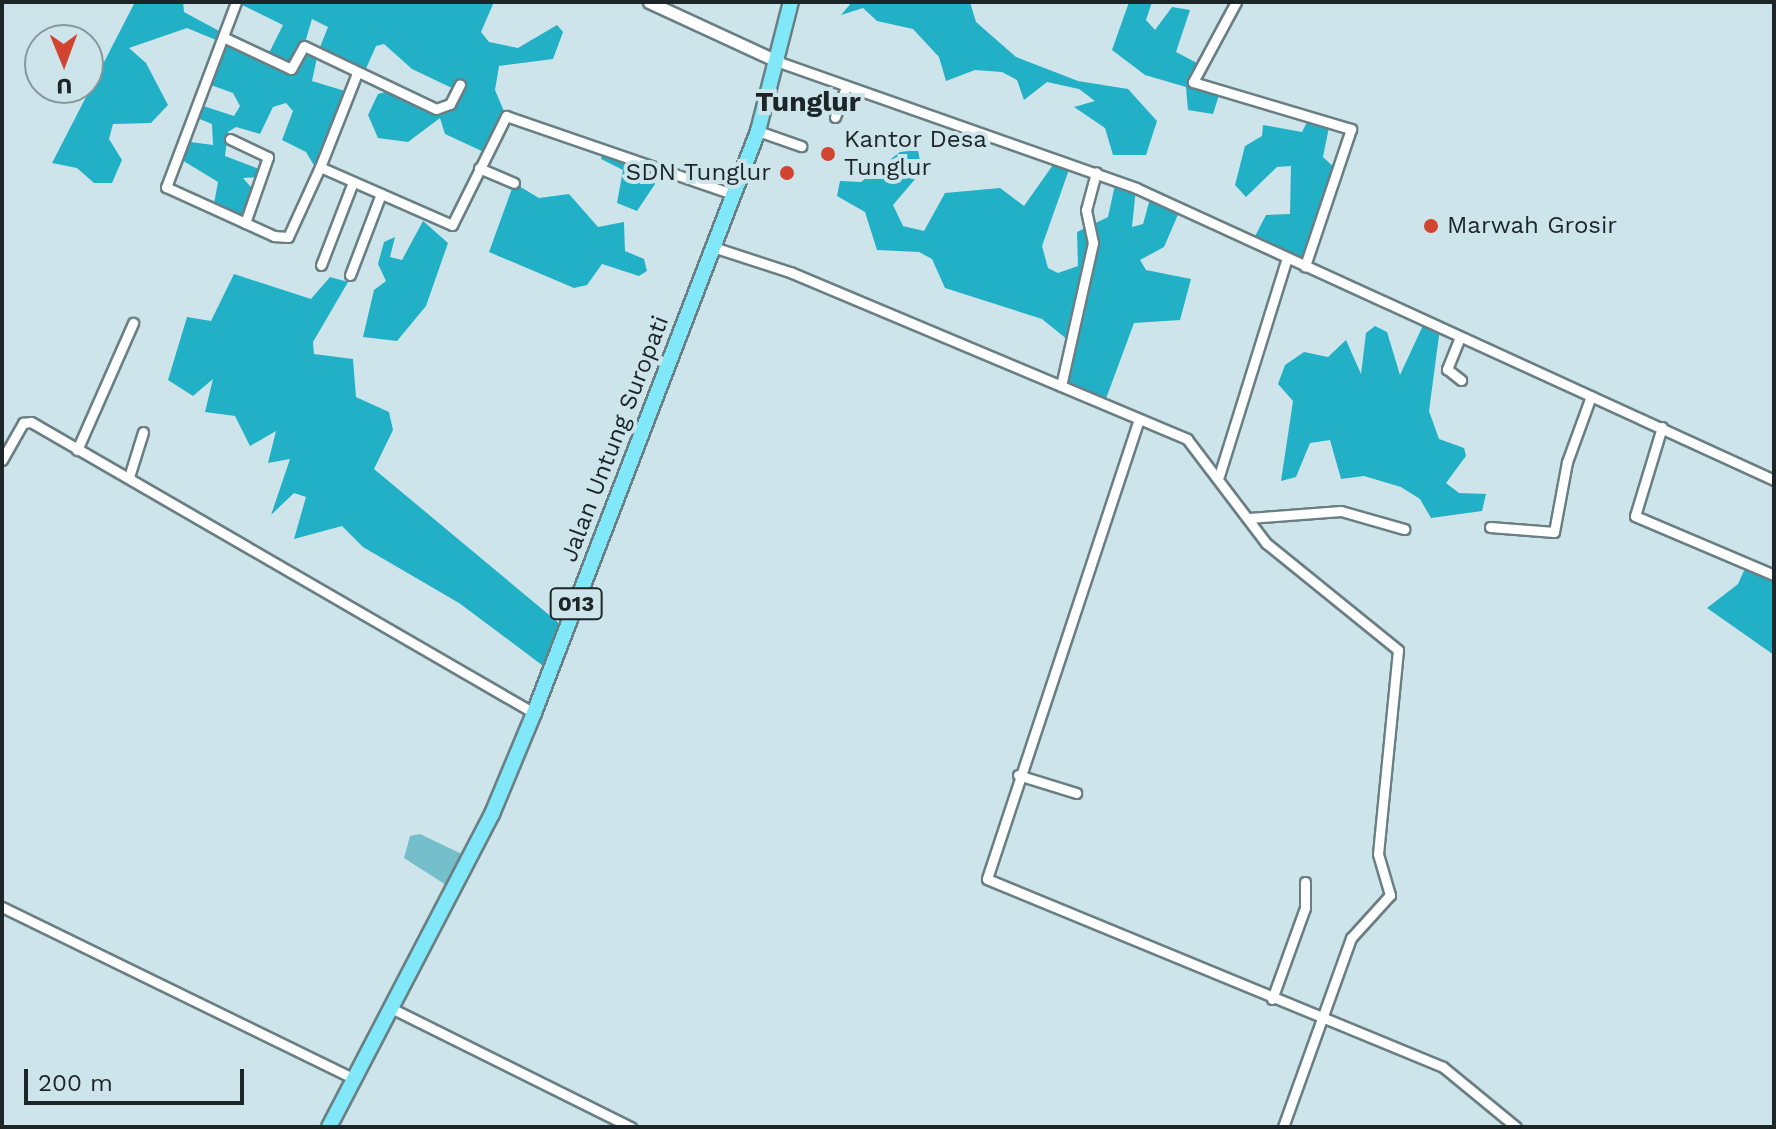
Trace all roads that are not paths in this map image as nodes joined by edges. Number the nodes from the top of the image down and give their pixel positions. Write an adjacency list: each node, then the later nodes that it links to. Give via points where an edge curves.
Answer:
1 (236, 2): 5 (street)
2 (649, 2): 6 (street)
3 (791, 2): 6 (main road, 013)
4 (1236, 2): 25 (street, via 1193,82 1351,129)
5 (223, 37): 7 (street, via 291,69 304,46); 21 (street, via 166,187)
6 (779, 62): 9 (street); 11 (main road, Jalan Untung Suropati / 013)
7 (357, 73): 8 (street, via 436,109 450,104); 14 (street)
8 (460, 84)
9 (846, 87): 10 (street); 16 (street)
10 (835, 117)
11 (758, 131): 13 (street); 20 (main road, Jalan Untung Suropati / 013)
12 (230, 139): 21 (street, via 268,157)
13 (801, 146)
14 (320, 167): 17 (street); 21 (street, via 286,239)
15 (479, 168): 18 (street); 19 (street, via 452,225); 20 (street, via 502,118 512,116)
16 (1096, 172): 23 (street); 30 (street, via 1086,210 1093,243)
17 (353, 182): 19 (street); 24 (street)
18 (514, 183)
19 (381, 194): 26 (street)
20 (735, 195): 22 (main road, Jalan Untung Suropati / 013)
21 (245, 223)
22 (713, 247): 30 (street); 44 (main road, Jalan Untung Suropati / 013)
23 (1287, 258): 25 (street); 37 (street)
24 (321, 265)
25 (1305, 266): 28 (street)
26 (350, 275)
27 (133, 323): 35 (street)
28 (1460, 337): 29 (street, via 1447,369); 31 (street)
29 (1461, 380)
30 (1061, 386): 32 (street)
31 (1591, 396): 33 (street); 41 (street, via 1567,462 1554,532)
32 (1139, 419): 37 (street, via 1187,439); 45 (street)
33 (1662, 427): 39 (street); 43 (street, via 1635,516)
34 (143, 432): 38 (street)
35 (77, 450): 36 (street, via 26,421); 38 (street)
36 (2, 460)
37 (1219, 476): 40 (street)
38 (129, 477): 44 (street, via 356,616)
39 (1774, 480)
40 (1249, 518): 42 (street, via 1341,511); 51 (street, via 1292,568 1400,655 1388,692 1378,854 1390,895 1351,938)
41 (1490, 527)
42 (1404, 529)
43 (1774, 575)
44 (534, 713): 50 (main road, Jalan Untung Suropati / 013, via 492,814)
45 (1018, 775): 46 (street); 49 (street, via 987,879)
46 (1076, 793)
47 (1305, 882): 49 (street, via 1305,908)
48 (2, 907): 52 (street)
49 (1272, 999): 51 (street)
50 (391, 1008): 52 (main road, Jalan Untung Suropati / 013); 54 (street)
51 (1321, 1014): 55 (street); 56 (street, via 1443,1067)
52 (355, 1079): 53 (main road, Jalan Untung Suropati / 013)
53 (329, 1127)
54 (631, 1127)
55 (1283, 1127)
56 (1516, 1127)

